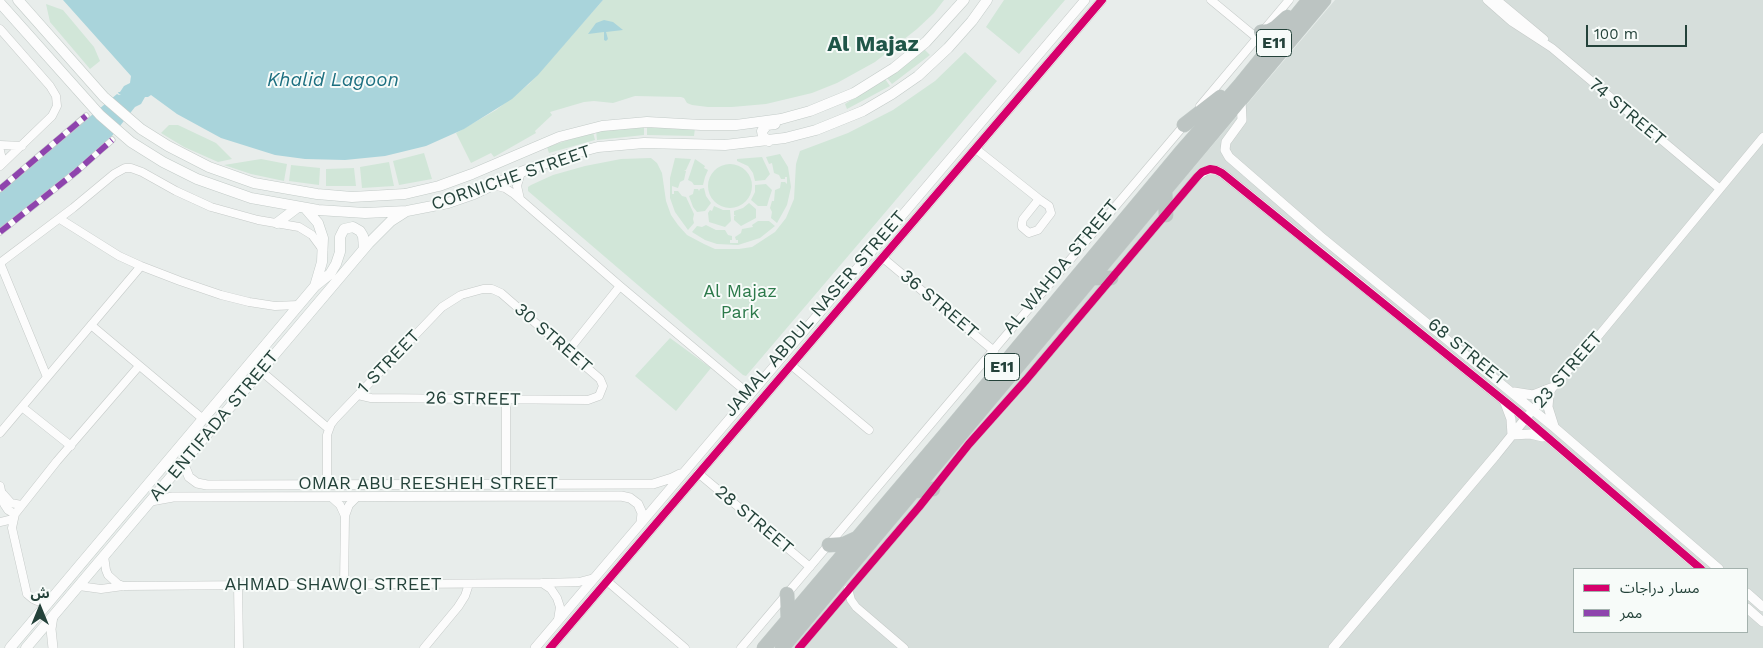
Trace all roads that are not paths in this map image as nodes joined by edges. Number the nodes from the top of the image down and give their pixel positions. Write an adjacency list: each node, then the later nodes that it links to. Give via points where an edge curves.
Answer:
1 (18, 0): 18 (main road, CORNICHE STREET, via 92,85 141,129 195,161 246,180 317,194 370,197 439,186 558,137 602,126 647,122 724,125)
2 (964, 0): 18 (main road, CORNICHE STREET, via 933,36 894,68 854,93)
3 (987, 0): 23 (main road, CORNICHE STREET, via 940,57 892,94 832,125)
4 (1085, 0): 55 (street, JAMAL ABDUL NASER STREET)
5 (1102, 0): 26 (street, JAMAL ABDUL NASER STREET)
6 (1211, 0): 14 (street)
7 (1289, 0): 14 (street)
8 (1324, 0): 17 (highway, AL WAHDA STREET / E11)
9 (1487, 0): 15 (street, 74 STREET, via 1512,22)
10 (1497, 0): 15 (street, 74 STREET)
11 (1307, 2): 14 (highway, via 1276,27); 16 (highway, AL WAHDA STREET / E11)
12 (0, 3): 42 (main road, CORNICHE STREET, via 90,104 131,142 163,162 215,186 251,198)
13 (0, 29): 25 (street, via 54,91 57,106 55,113)
14 (1259, 35): 20 (street)
15 (1552, 48): 31 (street, 74 STREET)
16 (1240, 85): 20 (highway); 110 (highway, AL WAHDA STREET / E11)
17 (1241, 100): 35 (highway, AL WAHDA STREET / E11); 37 (street, 68 STREET, via 1242,118 1228,138 1226,150 1229,157)
18 (795, 115): 23 (main road, via 789,121 764,127 762,134)
19 (86, 116): 34 (street)
20 (1184, 125): 67 (street)
21 (1763, 137): 32 (street, 23 STREET)
22 (112, 140): 48 (street)
23 (769, 141): 30 (main road, CORNICHE STREET, via 713,146 614,145 583,151)
24 (0, 145): 25 (street)
25 (22, 146): 28 (street)
26 (976, 149): 38 (street); 51 (street, JAMAL ABDUL NASER STREET)
27 (0, 151): 28 (street)
28 (2, 165)
29 (1208, 170): 40 (street, 68 STREET, via 1222,173); 44 (street, via 1197,177)
30 (521, 172): 33 (main road, CORNICHE STREET); 39 (street, via 517,190)
31 (1706, 179): 32 (street); 36 (street); 36 (street, 74 STREET)
32 (1727, 181): 36 (street, 23 STREET)
33 (493, 185): 39 (street, via 510,191); 43 (main road, CORNICHE STREET, via 448,203)
34 (0, 189)
35 (1165, 190): 44 (highway); 56 (highway, AL WAHDA STREET / E11)
36 (1716, 194): 72 (street, 23 STREET)
37 (1274, 195): 40 (street, via 1256,190); 63 (street, 68 STREET)
38 (1039, 199)
39 (521, 200): 59 (street)
40 (1261, 205): 52 (street, 68 STREET)
41 (73, 208): 45 (street); 46 (street, via 114,174 131,168 211,206); 47 (street)
42 (302, 208): 43 (main road, CORNICHE STREET, via 365,213); 46 (main road); 50 (main road, AL ENTIFADA STREET, via 320,228)
43 (407, 211): 49 (main road, AL ENTIFADA STREET, via 379,232)
44 (1166, 215): 57 (street)
45 (60, 219): 47 (street); 53 (street)
46 (277, 223): 50 (street, via 304,229)
47 (80, 231): 54 (street)
48 (0, 232)
49 (364, 249): 58 (main road, via 360,231 353,227 344,230 336,264 330,274); 70 (main road, AL ENTIFADA STREET)
50 (323, 250): 58 (main road, AL ENTIFADA STREET)
51 (883, 258): 62 (street, JAMAL ABDUL NASER STREET); 67 (street, 36 STREET)
52 (1329, 259): 63 (street, via 1345,265 1410,318); 78 (street, 68 STREET)
53 (0, 263): 71 (street)
54 (141, 266): 61 (street, via 238,300 275,306); 64 (street)
55 (852, 274): 62 (street, via 852,281 838,301); 65 (street, JAMAL ABDUL NASER STREET)
56 (1092, 278): 57 (highway); 99 (highway, AL WAHDA STREET / E11)
57 (1111, 278): 97 (street)
58 (315, 286): 61 (main road, AL ENTIFADA STREET)
59 (620, 286): 66 (street); 75 (street)
60 (505, 296): 66 (street, 30 STREET); 74 (street, 1 STREET, via 496,290 483,289 451,300)
61 (298, 305): 81 (main road, AL ENTIFADA STREET)
62 (841, 307): 68 (street, JAMAL ABDUL NASER STREET)
63 (1426, 322): 73 (street, 68 STREET)
64 (91, 325): 69 (street); 71 (street)
65 (801, 335): 68 (street, via 805,340 790,359); 75 (street, JAMAL ABDUL NASER STREET)
66 (568, 351): 77 (street, 30 STREET, via 602,383 601,394)
67 (994, 351): 111 (street)
68 (791, 365): 85 (street); 92 (street, JAMAL ABDUL NASER STREET)
69 (140, 366): 81 (street); 89 (street)
70 (261, 371): 84 (street); 90 (main road, AL ENTIFADA STREET)
71 (47, 377): 79 (street)
72 (1551, 388): 73 (street, via 1533,395); 80 (street, 23 STREET); 83 (street, via 1548,407)
73 (1511, 392): 80 (street, 68 STREET)
74 (358, 395): 76 (street, 26 STREET, via 371,398); 84 (street, 1 STREET)
75 (750, 395): 91 (street, JAMAL ABDUL NASER STREET)
76 (506, 399): 77 (street, 26 STREET); 95 (street)
77 (588, 400)
78 (1503, 400): 82 (street, 68 STREET); 87 (street, via 1511,419)
79 (22, 407): 86 (street); 89 (street)
80 (1533, 410): 82 (street, 23 STREET); 83 (street, 68 STREET)
81 (203, 419): 113 (main road, AL ENTIFADA STREET)
82 (1525, 419): 87 (street, 23 STREET); 88 (street, 68 STREET)
83 (1556, 428): 116 (street, 68 STREET)
84 (329, 429): 94 (street)
85 (868, 430)
86 (0, 433)
87 (1512, 435): 88 (street, via 1530,434); 151 (street, 23 STREET)
88 (1547, 438): 115 (street, 68 STREET)
89 (71, 446): 105 (street)
90 (185, 460): 93 (street, OMAR ABU REESHEH STREET, via 189,477 197,483); 104 (main road, AL ENTIFADA STREET)
91 (684, 471): 96 (street, OMAR ABU REESHEH STREET, via 653,484); 109 (street, JAMAL ABDUL NASER STREET)
92 (698, 473): 114 (street, 28 STREET); 118 (street, JAMAL ABDUL NASER STREET)
93 (301, 484): 94 (street, OMAR ABU REESHEH STREET); 100 (street, via 292,490 262,491)
94 (327, 484): 95 (street, OMAR ABU REESHEH STREET)
95 (506, 484): 96 (street, OMAR ABU REESHEH STREET)
96 (565, 484): 103 (street, via 561,492 532,492)
97 (933, 489): 99 (highway); 125 (street)
98 (1, 490): 105 (street, via 11,503); 106 (street, via 2,501)
99 (914, 491): 130 (highway, AL WAHDA STREET / E11)
100 (260, 497): 101 (street, OMAR ABU REESHEH STREET); 104 (street, OMAR ABU REESHEH STREET, via 173,497)
101 (331, 497): 102 (street, OMAR ABU REESHEH STREET); 107 (street)
102 (357, 497): 103 (street, OMAR ABU REESHEH STREET); 107 (street)
103 (523, 497): 109 (street, OMAR ABU REESHEH STREET, via 626,497 634,500 640,508)
104 (151, 501): 112 (main road, AL ENTIFADA STREET)
105 (21, 505): 106 (street)
106 (14, 516): 108 (street); 128 (street, via 12,528 27,594 37,601)
107 (345, 516): 122 (street)
108 (0, 522)
109 (640, 523): 117 (street, JAMAL ABDUL NASER STREET)
110 (857, 538): 111 (highway, via 844,544); 135 (highway, AL WAHDA STREET / E11)
111 (828, 545): 114 (street)
112 (104, 556): 123 (street, via 108,575); 124 (main road, AL ENTIFADA STREET)
113 (82, 562): 124 (main road, via 69,586 69,590); 128 (main road, AL ENTIFADA STREET)
114 (810, 567): 126 (street)
115 (1700, 568)
116 (1718, 568)
117 (594, 578): 120 (street, AHMAD SHAWQI STREET); 136 (street, JAMAL ABDUL NASER STREET)
118 (607, 581): 144 (street, JAMAL ABDUL NASER STREET); 145 (street)
119 (469, 584): 120 (street, AHMAD SHAWQI STREET); 122 (street, AHMAD SHAWQI STREET); 142 (street, via 458,607)
120 (542, 584): 136 (street, via 557,598 560,607)
121 (238, 585): 122 (street, AHMAD SHAWQI STREET); 123 (street, AHMAD SHAWQI STREET); 141 (street)
122 (344, 585)
123 (123, 586): 124 (street, AHMAD SHAWQI STREET)
124 (76, 589): 134 (main road, AL ENTIFADA STREET)
125 (848, 589): 129 (street); 131 (street)
126 (787, 594): 135 (highway); 146 (street)
127 (1748, 594): 132 (street)
128 (50, 601): 138 (main road, AL ENTIFADA STREET)
129 (836, 603): 130 (highway); 131 (street); 149 (street)
130 (819, 604): 148 (highway, AL WAHDA STREET / E11)
131 (856, 607): 150 (street)
132 (1763, 607)
133 (1748, 609): 137 (street)
134 (53, 616): 139 (main road, AL ENTIFADA STREET); 140 (street)
135 (788, 619): 147 (highway, AL WAHDA STREET / E11)
136 (558, 620): 143 (street, JAMAL ABDUL NASER STREET)
137 (1763, 622)
138 (10, 648)
139 (26, 648)
140 (53, 648)
141 (240, 648)
142 (424, 648)
143 (535, 648)
144 (550, 648)
145 (686, 648)
146 (740, 648)
147 (764, 648)
148 (782, 648)
149 (799, 648)
150 (904, 648)
151 (1333, 648)

